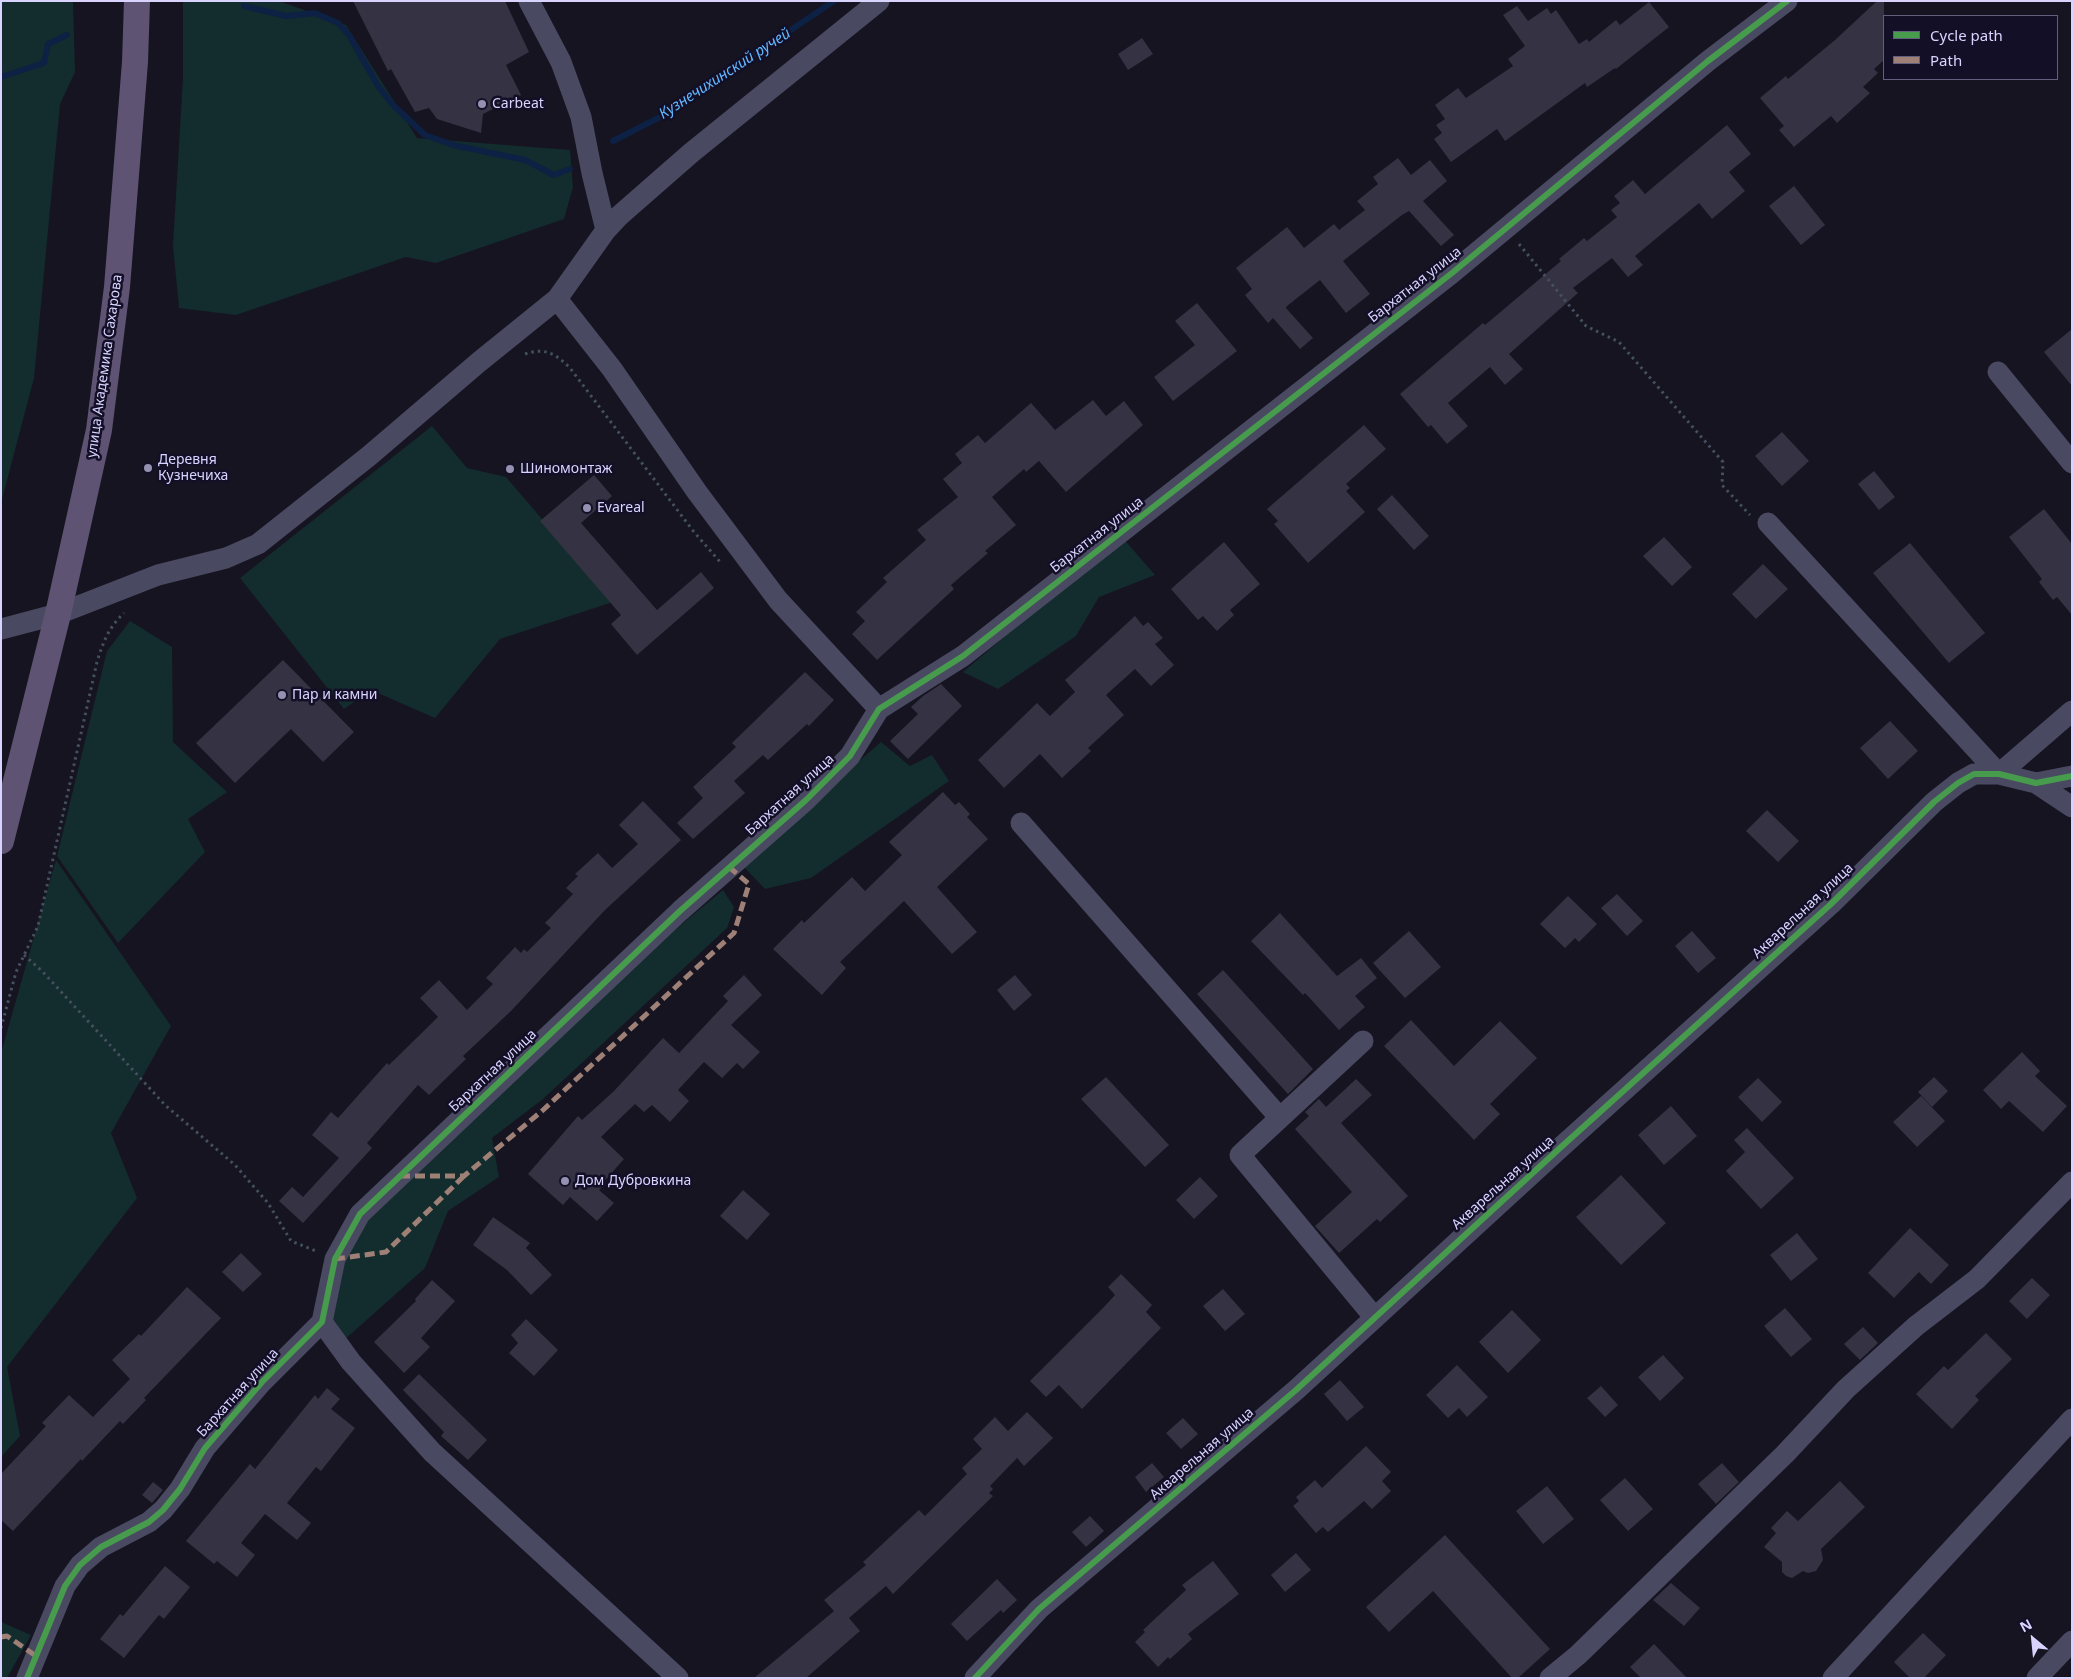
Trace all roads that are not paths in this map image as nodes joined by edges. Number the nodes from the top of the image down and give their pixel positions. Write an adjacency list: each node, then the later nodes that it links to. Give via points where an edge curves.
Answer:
1 (137, 1): 10 (main road, улица Академика Сахарова, via 118,277 100,420)
2 (529, 1): 5 (street, via 561,62 581,117)
3 (879, 1): 5 (street, via 691,152)
4 (1787, 1): 12 (street, Бархатная улица, via 1708,61 1452,273 963,656)
5 (606, 230): 6 (street)
6 (557, 299): 10 (street, via 258,544 226,558 158,575); 12 (street, via 612,369 697,492 778,600)
7 (1998, 372): 8 (street)
8 (2072, 463)
9 (1768, 523): 14 (street)
10 (58, 614): 11 (street); 19 (main road, улица Академика Сахарова)
11 (1, 629)
12 (879, 709): 24 (street, Бархатная улица, via 850,756 806,800 680,911 360,1214 335,1259)
13 (2072, 711): 14 (street)
14 (1999, 774): 16 (street, Акварельная улица); 23 (street, Акварельная улица, via 1974,774 1934,802 1831,904)
15 (2072, 776): 16 (street, Акварельная улица)
16 (2036, 782): 17 (street)
17 (2072, 807)
18 (1021, 822): 21 (street)
19 (1, 841)
20 (1363, 1041): 21 (street)
21 (1280, 1118): 23 (street, via 1240,1155)
22 (2072, 1182): 30 (street, via 1977,1279 1916,1326 1846,1389 1785,1454 1578,1655)
23 (1375, 1318): 29 (street, Акварельная улица, via 1296,1390 1039,1609)
24 (322, 1322): 27 (street, Бархатная улица, via 262,1382 205,1448 163,1510 150,1522 102,1547 80,1565 65,1586); 28 (street, via 351,1362 432,1452)
25 (2072, 1419): 31 (street)
26 (2072, 1641): 32 (street)
27 (27, 1678)
28 (678, 1678)
29 (974, 1678)
30 (1550, 1678)
31 (1833, 1678)
32 (2037, 1678)

